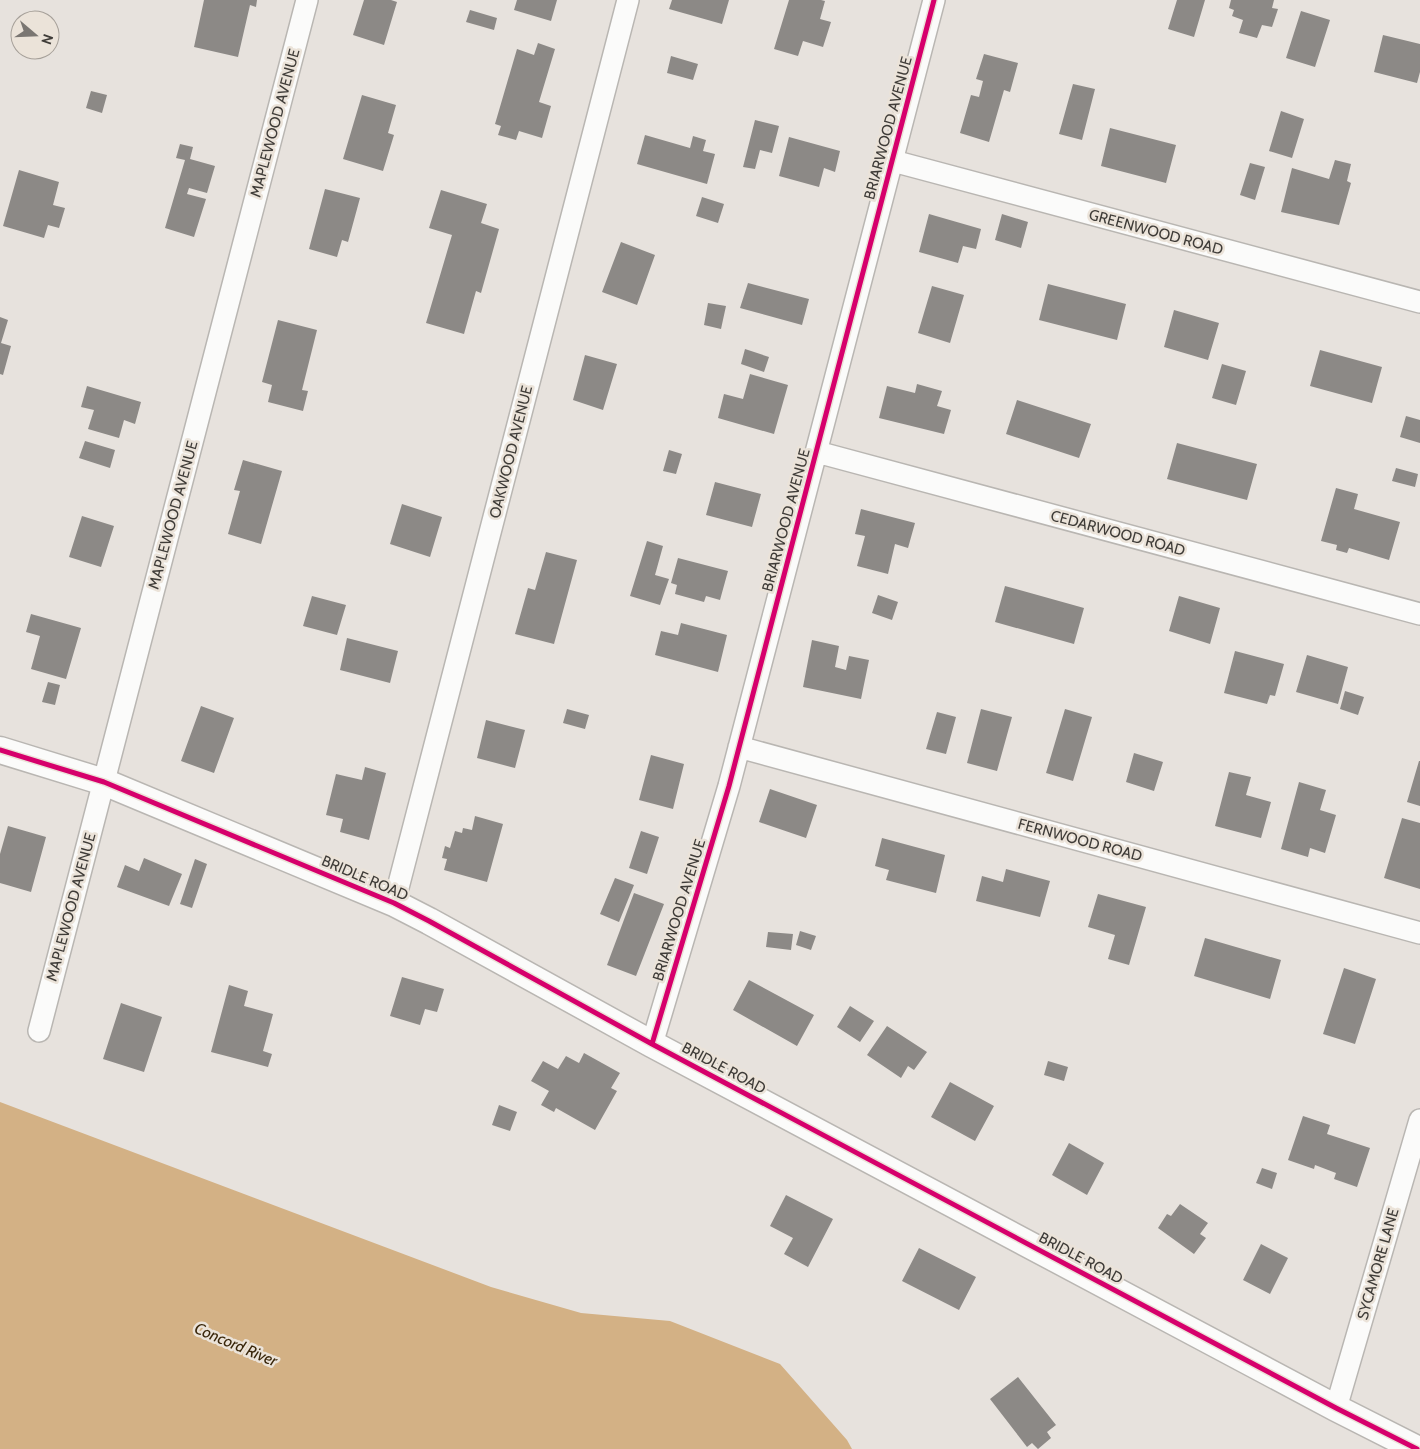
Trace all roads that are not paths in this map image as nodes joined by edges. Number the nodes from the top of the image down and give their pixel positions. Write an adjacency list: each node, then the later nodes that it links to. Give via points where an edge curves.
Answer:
1 (307, 0): 10 (street, MAPLEWOOD AVENUE)
2 (628, 0): 11 (street, OAKWOOD AVENUE)
3 (934, 0): 4 (street, BRIARWOOD AVENUE)
4 (893, 161): 5 (street, GREENWOOD ROAD); 6 (street, BRIARWOOD AVENUE)
5 (1420, 302)
6 (817, 452): 7 (street, CEDARWOOD ROAD); 8 (street, BRIARWOOD AVENUE)
7 (1420, 614)
8 (739, 748): 12 (street, FERNWOOD ROAD); 14 (street, BRIARWOOD AVENUE)
9 (0, 750): 10 (street, BRIDLE ROAD)
10 (104, 782): 11 (street, BRIDLE ROAD); 13 (street, MAPLEWOOD AVENUE)
11 (394, 903): 14 (street, BRIDLE ROAD)
12 (1420, 933)
13 (39, 1031)
14 (652, 1044): 16 (street, BRIDLE ROAD)
15 (1420, 1120): 16 (street, SYCAMORE LANE)
16 (1336, 1408): 17 (street, BRIDLE ROAD)
17 (1418, 1449)

